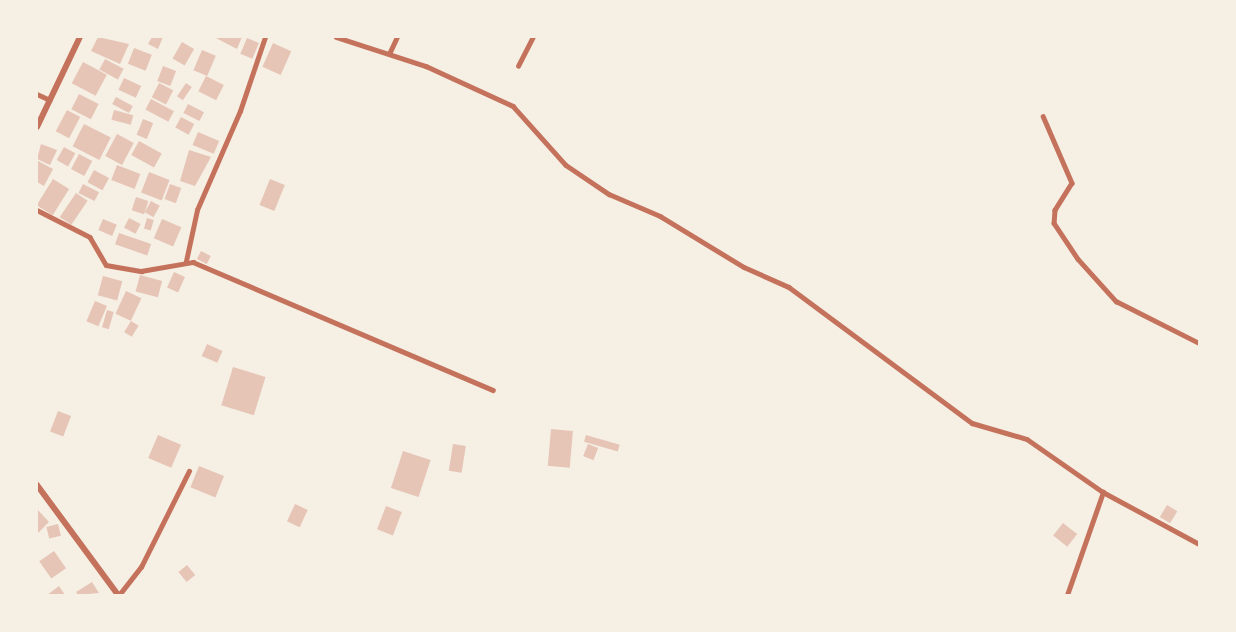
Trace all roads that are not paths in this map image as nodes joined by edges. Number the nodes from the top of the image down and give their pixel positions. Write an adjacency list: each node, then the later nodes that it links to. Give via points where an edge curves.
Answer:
1 (80, 37): 9 (street)
2 (265, 37): 13 (street, via 240,111 197,210)
3 (336, 37): 6 (street)
4 (397, 37): 6 (street)
5 (533, 37): 7 (street)
6 (389, 54): 18 (street, via 513,106 566,165 609,194 660,216 744,267 789,287 972,423 1027,439)
7 (518, 66)
8 (37, 94): 9 (street)
9 (50, 100): 11 (street)
10 (1043, 116): 14 (street, via 1072,183 1055,209 1054,223 1078,259 1116,301)
11 (37, 127)
12 (37, 210): 13 (street, via 89,237 106,265 141,271)
13 (186, 261): 15 (street)
14 (1199, 343)
15 (494, 390)
16 (189, 471): 21 (street, via 141,567)
17 (37, 485): 19 (street)
18 (1103, 492): 20 (street); 22 (street)
19 (39, 495): 21 (street)
20 (1199, 544)
21 (119, 595)
22 (1067, 595)

